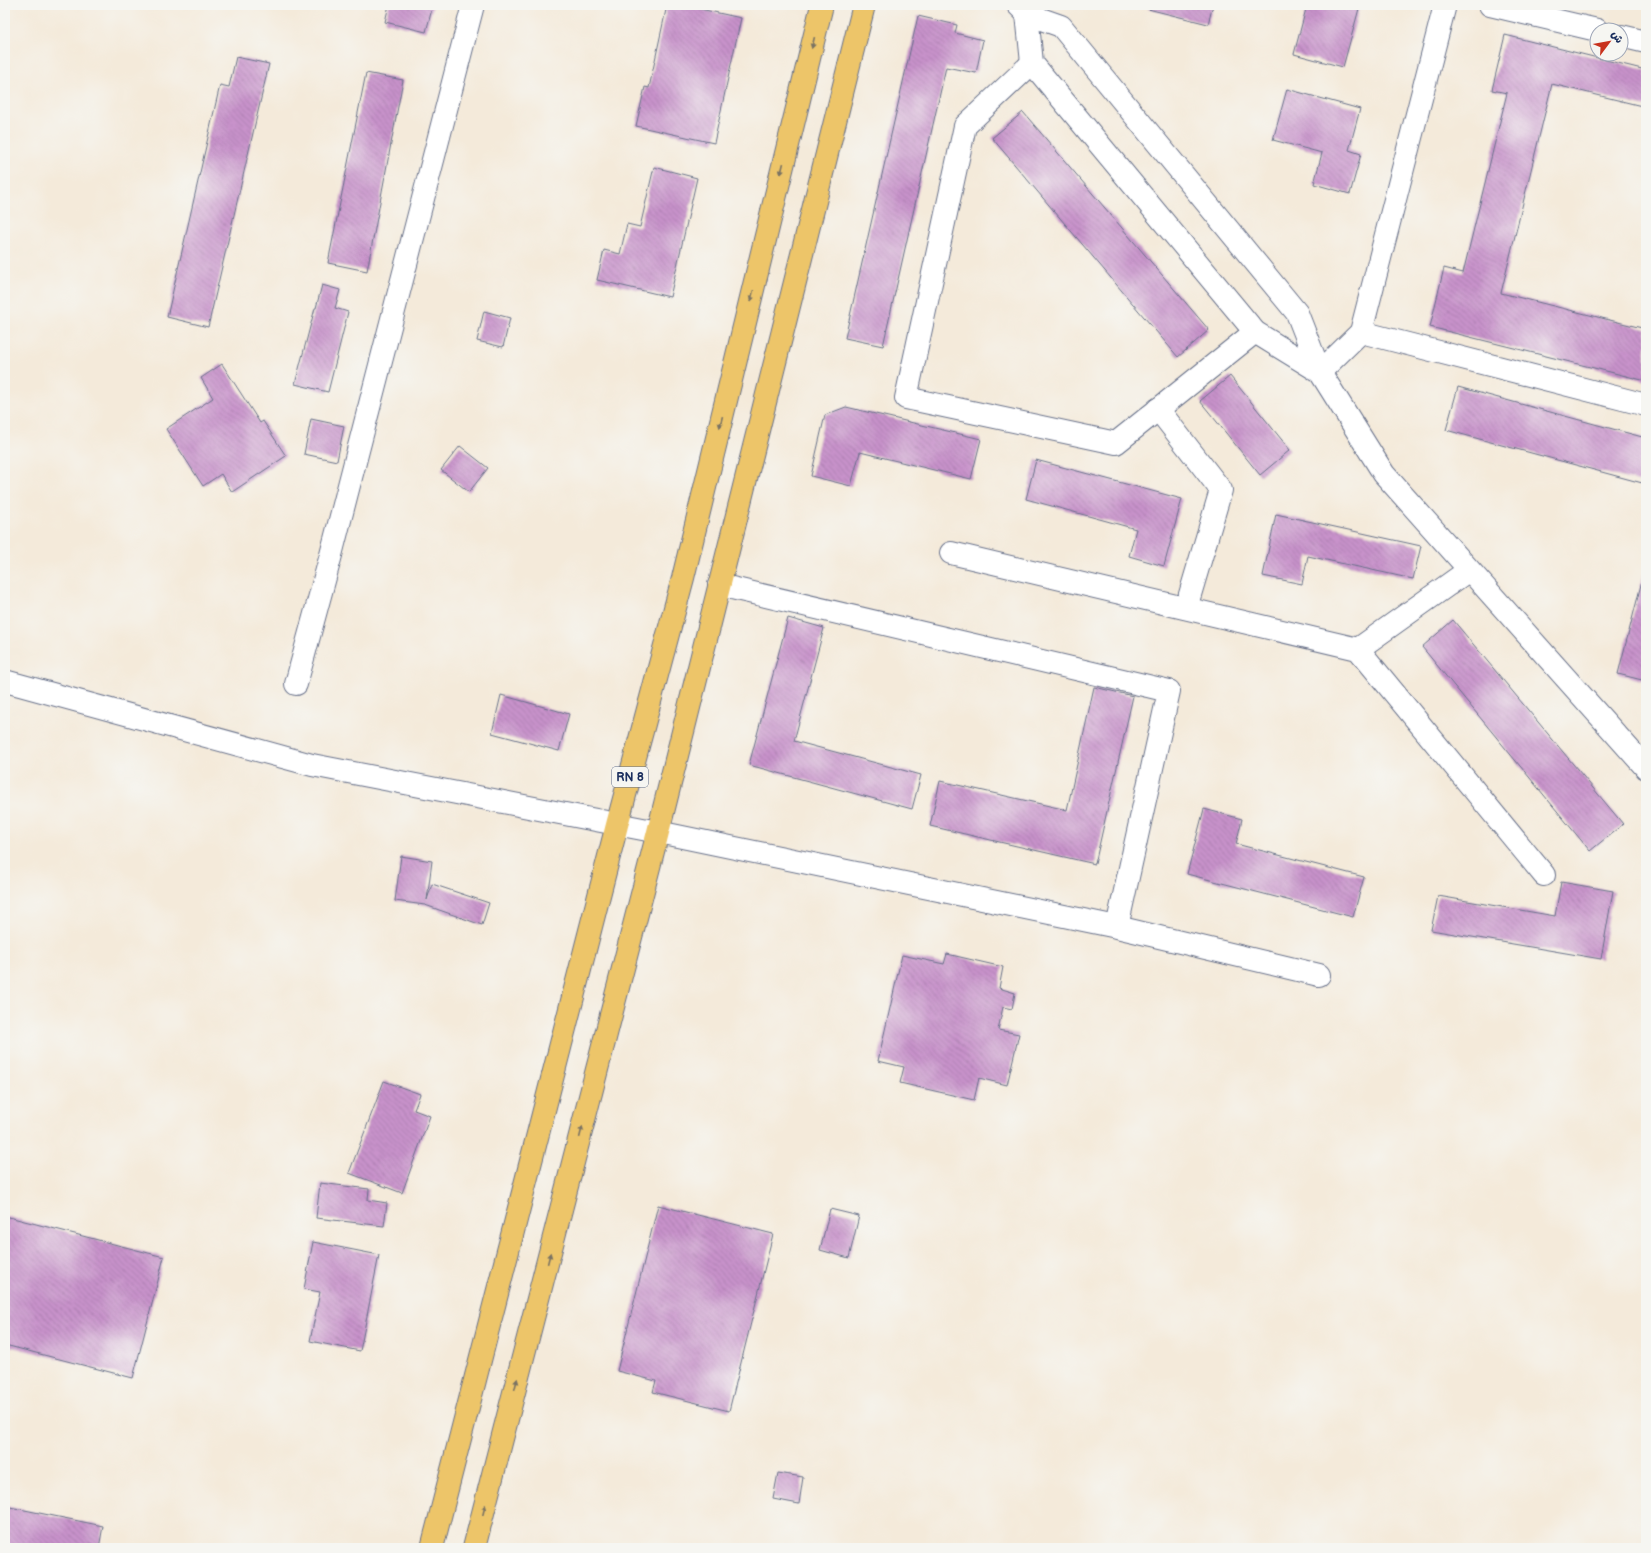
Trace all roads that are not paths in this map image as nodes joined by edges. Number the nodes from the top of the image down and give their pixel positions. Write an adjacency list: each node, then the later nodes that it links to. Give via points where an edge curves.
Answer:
1 (474, 5): 22 (street)
2 (822, 5): 24 (main road, RN 8, one-way to 24, via 683,578)
3 (864, 5): 18 (main road)
4 (1445, 5): 12 (street)
5 (1490, 5): 7 (street)
6 (1023, 9): 10 (street); 13 (street, via 1061,26 1297,313)
7 (1589, 28)
8 (1629, 38): 9 (street)
9 (1646, 42)
10 (1032, 63): 11 (street); 15 (street, via 965,126 906,398 1116,443)
11 (1254, 332): 13 (street); 15 (street)
12 (1361, 332): 13 (street); 14 (street)
13 (1320, 372): 17 (street, via 1384,474)
14 (1646, 404)
15 (1158, 409): 19 (street, via 1221,490)
16 (950, 553): 19 (street)
17 (1469, 570): 20 (street); 23 (street)
18 (719, 585): 25 (main road); 27 (street, via 1169,691)
19 (1186, 608): 20 (street)
20 (1358, 650): 26 (street)
21 (5, 681): 24 (street, via 312,765)
22 (296, 684)
23 (1646, 768)
24 (617, 825): 25 (street); 29 (main road, RN 8)
25 (658, 832): 27 (street); 30 (main road, one-way to 25)
26 (1544, 875)
27 (1117, 926): 28 (street)
28 (1319, 975)
29 (432, 1548)
30 (474, 1548)

